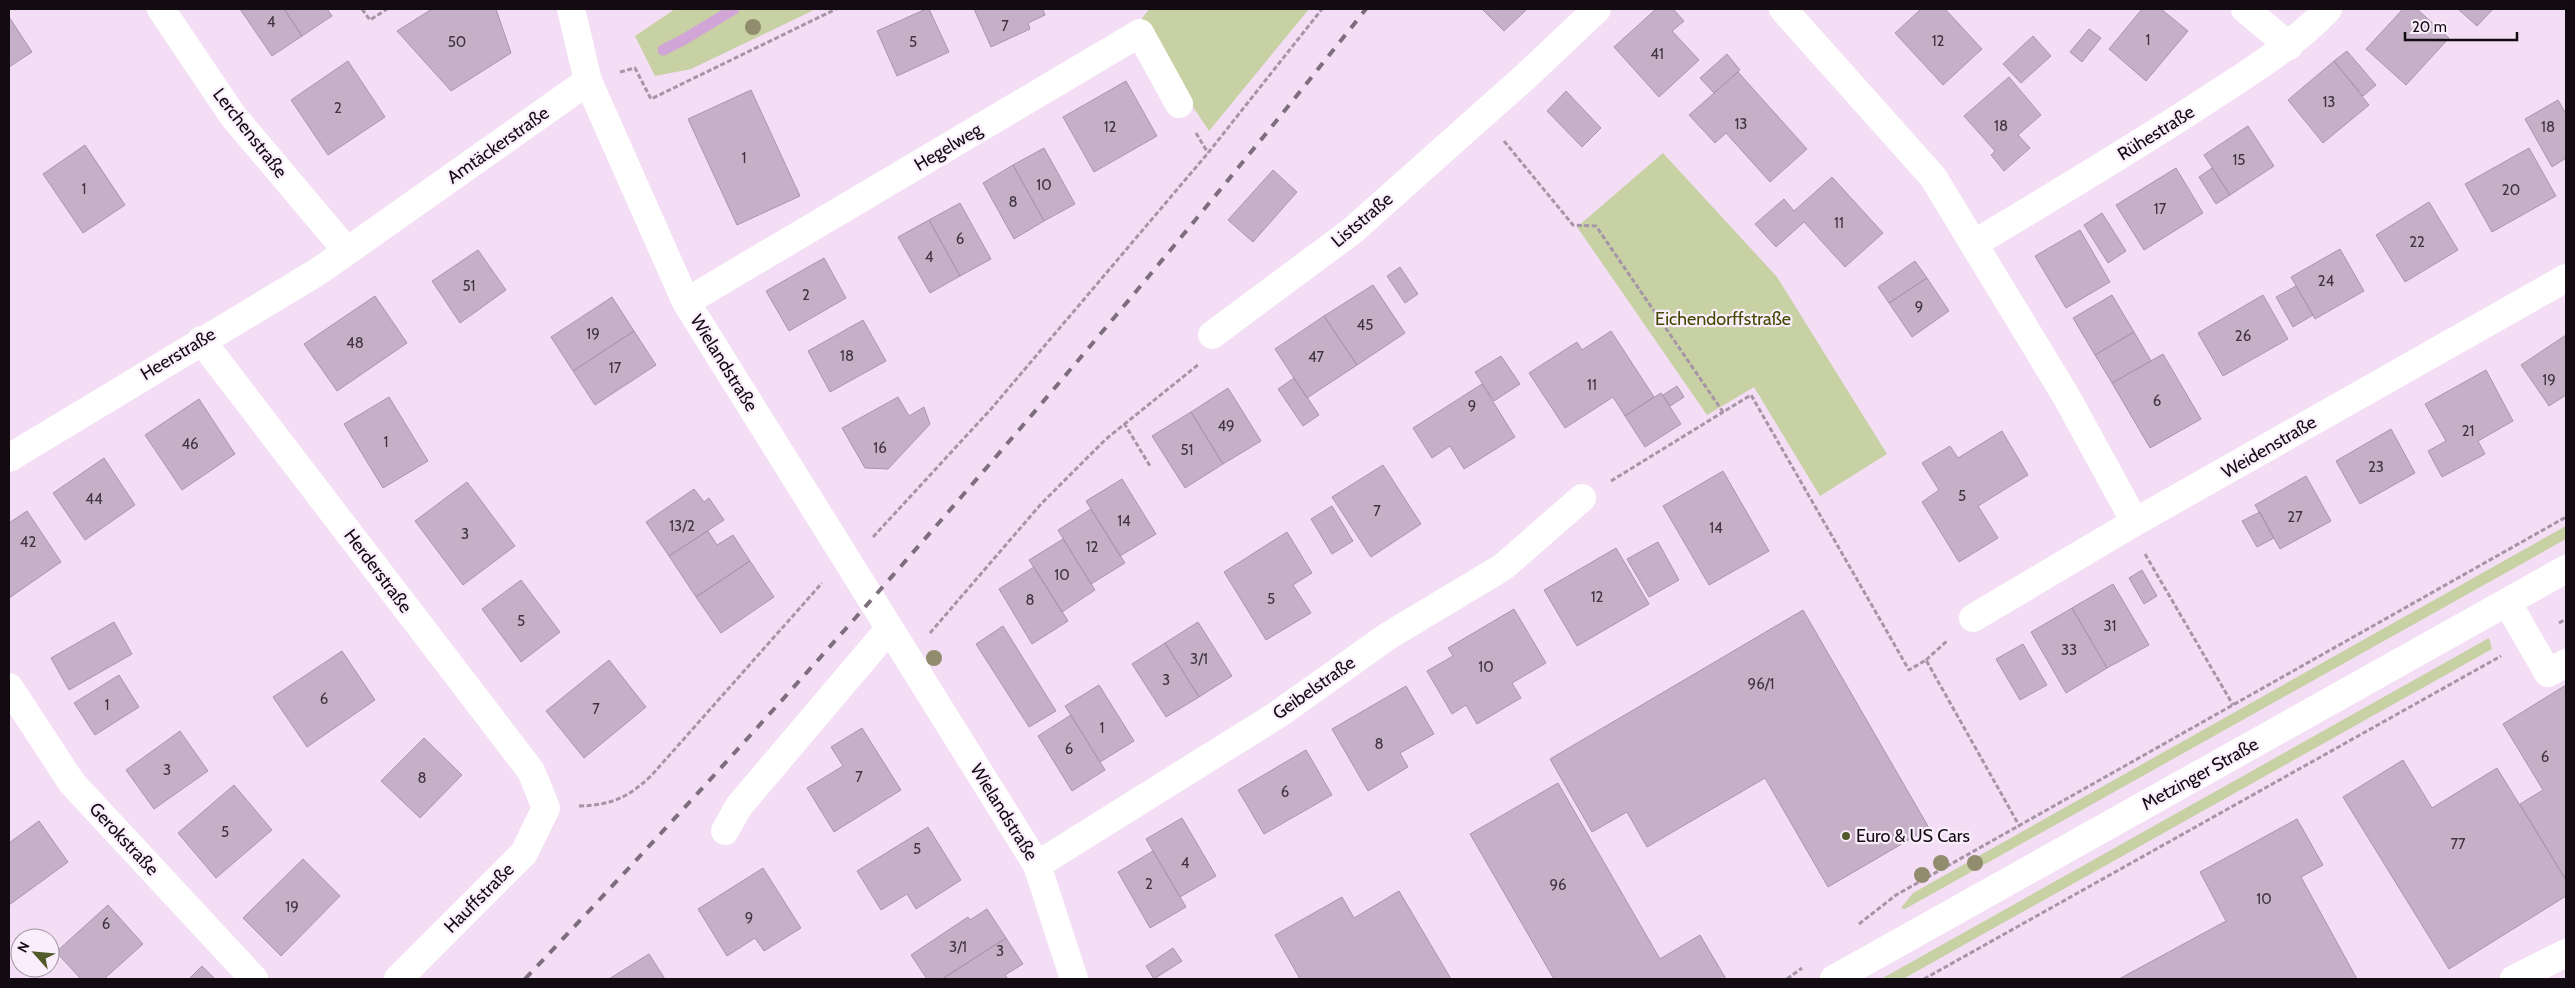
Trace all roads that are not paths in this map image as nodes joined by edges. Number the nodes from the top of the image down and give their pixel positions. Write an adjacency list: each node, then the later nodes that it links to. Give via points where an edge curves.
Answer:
1 (161, 9): 11 (street, Lerchenstraße, via 233,116)
2 (571, 9): 8 (street)
3 (1597, 9): 14 (street, Liststraße, via 1352,230)
4 (1783, 9): 10 (street, via 1933,177)
5 (2245, 9): 7 (street)
6 (2328, 9): 7 (street, Rühestraße)
7 (2289, 46): 10 (street, Rühestraße, via 2156,134)
8 (588, 82): 11 (street, Amtäckerstraße); 13 (street, Wielandstraße)
9 (1179, 104): 13 (street, Hegelweg, via 1140,33)
10 (1974, 243): 18 (street, via 2066,396)
11 (347, 251): 15 (street, Heerstraße)
12 (2566, 278): 18 (street, Weidenstraße)
13 (686, 302): 22 (street, Wielandstraße)
14 (1212, 335)
15 (201, 340): 16 (street, Heerstraße); 25 (street, Herderstraße, via 531,771)
16 (9, 458)
17 (1582, 498): 27 (street, Geibelstraße, via 1503,566 1388,636 1277,715)
18 (2135, 522): 21 (street, Weidenstraße)
19 (2566, 568): 20 (street, Metzinger Straße)
20 (2507, 602): 23 (street, via 2548,673); 32 (street, Metzinger Straße)
21 (1973, 618)
22 (889, 629): 26 (street, via 739,806); 27 (street, Wielandstraße)
23 (2566, 662)
24 (9, 686): 29 (street, Gerokstraße, via 72,783)
25 (546, 808): 30 (street, Hauffstraße, via 524,853)
26 (725, 831)
27 (1037, 865): 31 (street, Wielandstraße)
28 (2566, 952): 33 (street)
29 (254, 979)
30 (398, 979)
31 (1074, 979)
32 (1834, 979)
33 (2514, 979)

